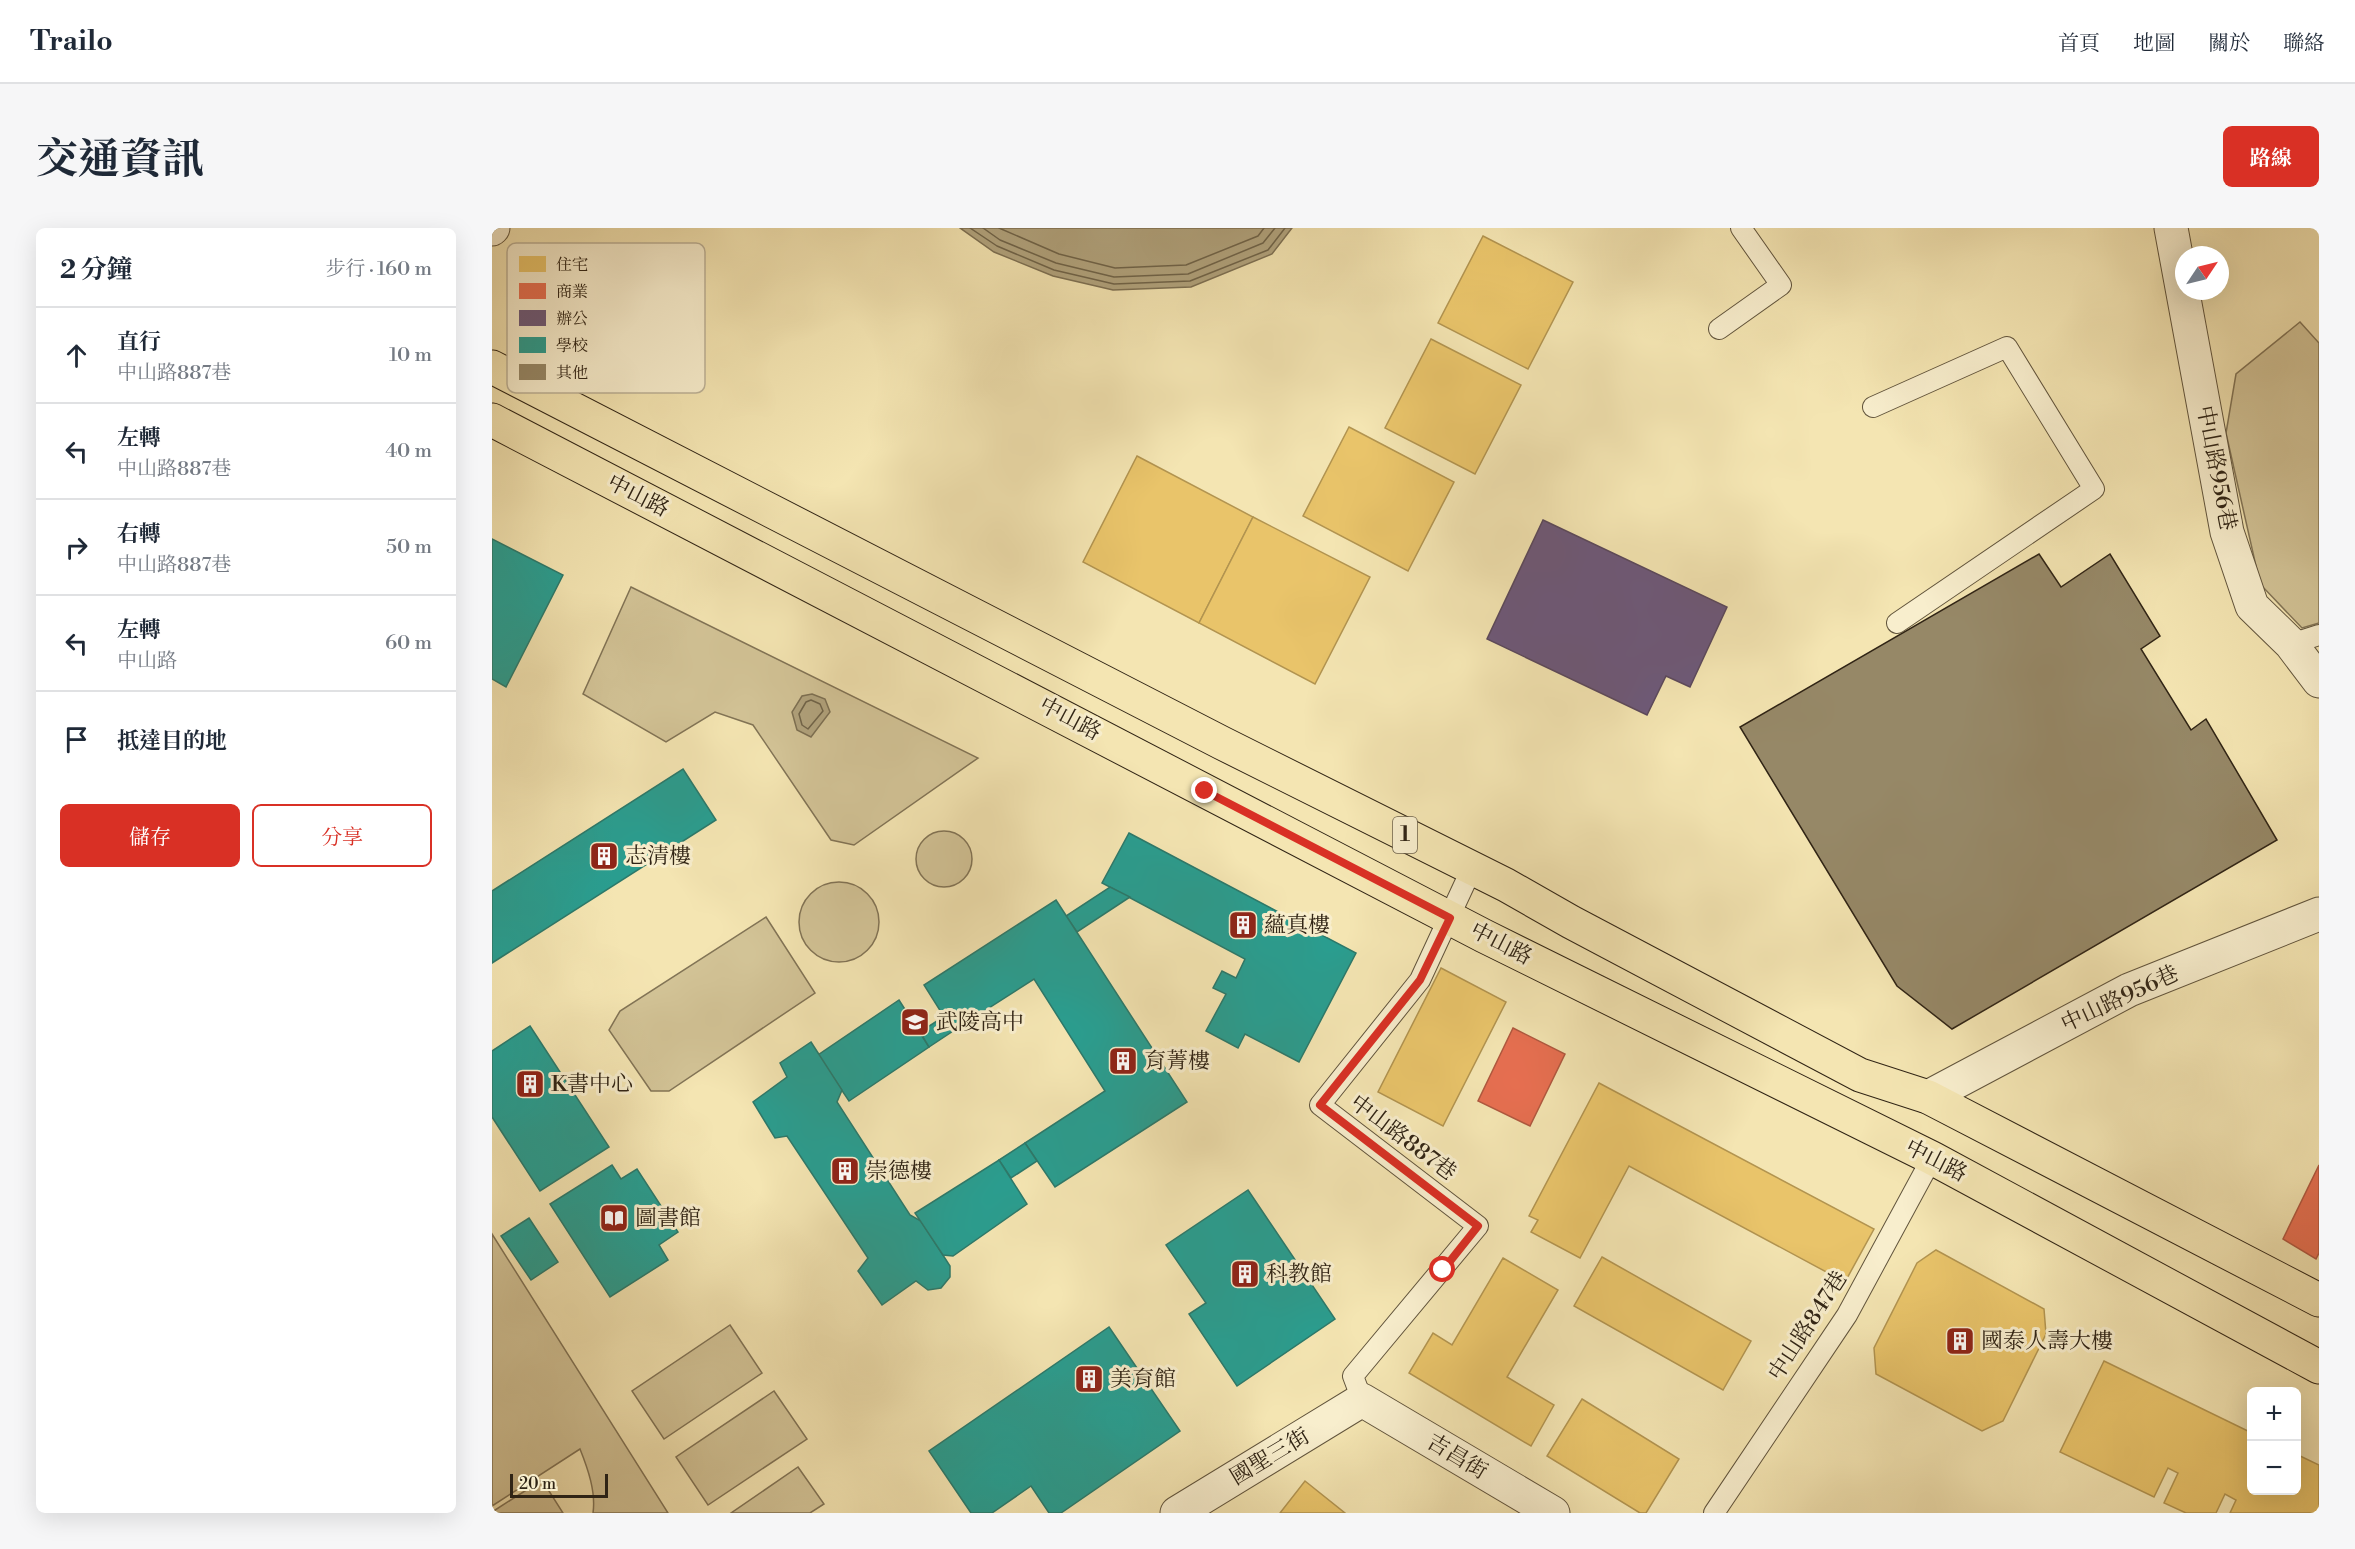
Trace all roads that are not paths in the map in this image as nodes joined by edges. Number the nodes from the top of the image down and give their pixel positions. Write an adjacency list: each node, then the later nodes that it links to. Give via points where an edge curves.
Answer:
1 (1741, 228): 3 (lane, via 1780,285)
2 (2171, 228): 10 (street, 中山路956巷, via 2227,532 2252,606)
3 (1719, 329)
4 (492, 368): 5 (main road, 1)
5 (507, 376)
6 (541, 393): 12 (main road, 1)
7 (1873, 407): 9 (lane, via 2007,347 2094,489)
8 (492, 420): 14 (main road, 中山路 / 1)
9 (1897, 623)
10 (2305, 640): 11 (street, 中山路956巷)
11 (2319, 681)
12 (1472, 868): 14 (lane, 中山路887巷); 15 (main road, 1, via 1860,1075)
13 (2319, 914): 15 (street, 中山路956巷, via 2129,990)
14 (1450, 918): 16 (main road, 中山路 / 1); 19 (lane, 中山路887巷, via 1420,980 1320,1105 1478,1226 1353,1376)
15 (1928, 1096): 17 (main road, 1)
16 (1932, 1158): 18 (main road, 中山路 / 1); 22 (lane, 中山路847巷, via 1847,1315)
17 (2319, 1300)
18 (2319, 1367)
19 (1362, 1400): 20 (street, 國聖三街); 21 (street, 吉昌街)
20 (1177, 1513)
21 (1553, 1513)
22 (1714, 1513)

